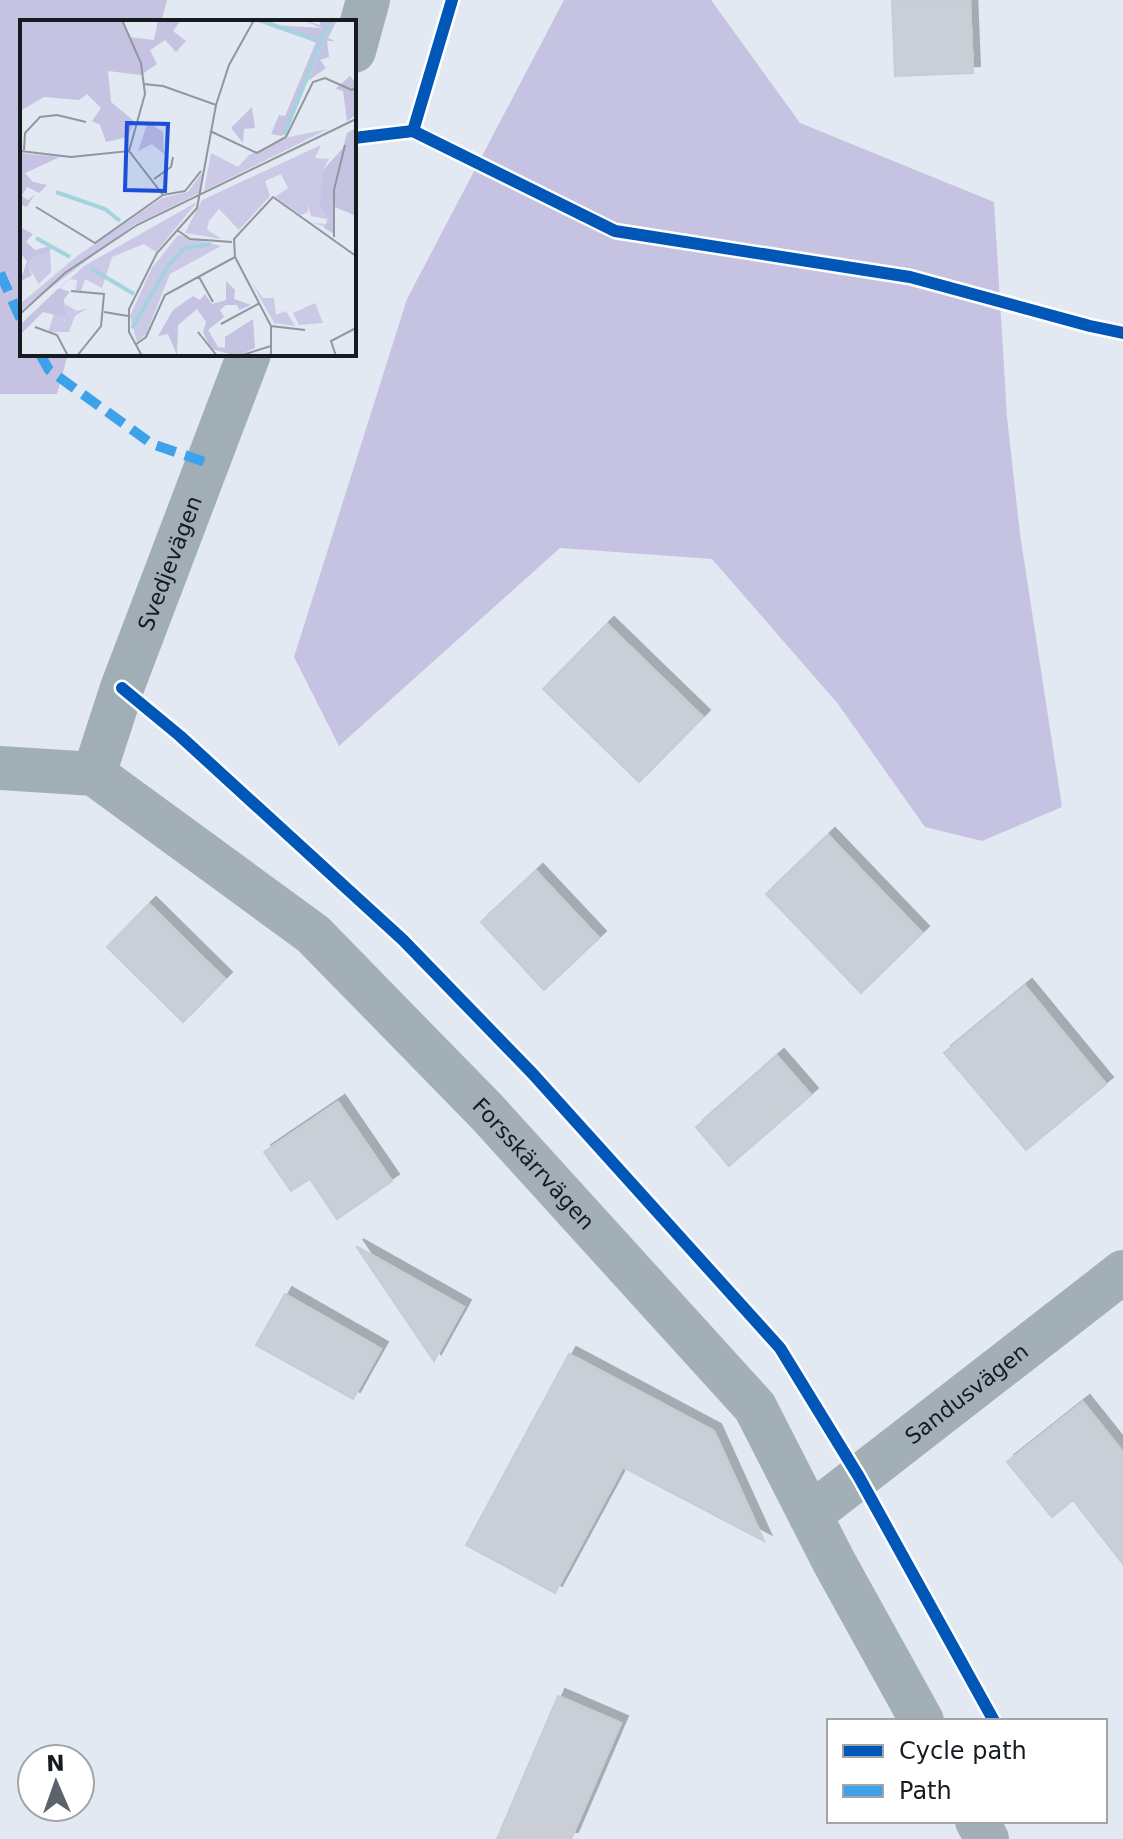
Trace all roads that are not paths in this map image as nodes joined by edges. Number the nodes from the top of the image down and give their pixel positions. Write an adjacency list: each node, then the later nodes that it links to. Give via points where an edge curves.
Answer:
1 (368, 0): 2 (street)
2 (356, 44)
3 (248, 356): 5 (street, Svedjevägen)
4 (0, 768): 5 (street)
5 (94, 774): 7 (street, Forsskärrvägen, via 313,934 477,1102 755,1407)
6 (1123, 1272): 7 (street, Sandusvägen)
7 (810, 1515): 8 (street, Forsskärrvägen)
8 (921, 1719)

